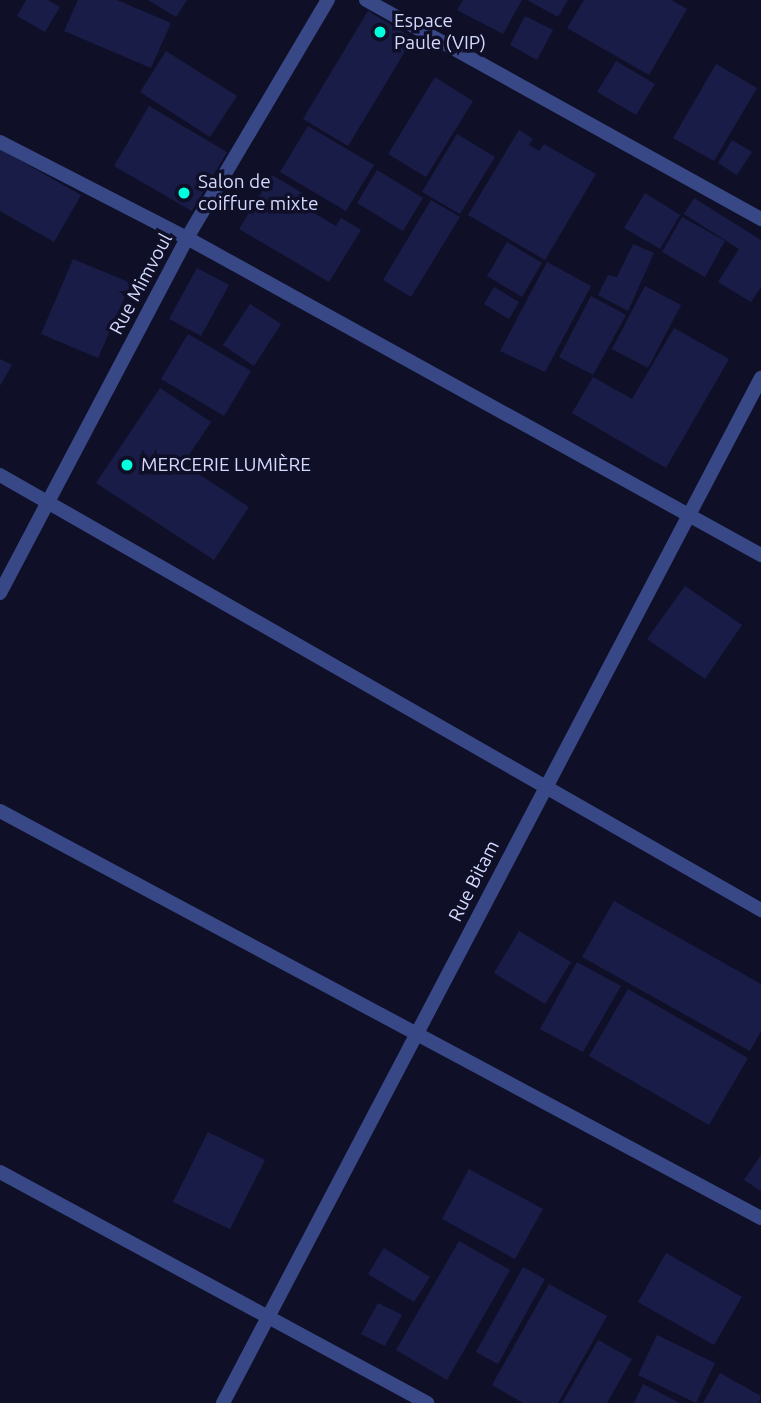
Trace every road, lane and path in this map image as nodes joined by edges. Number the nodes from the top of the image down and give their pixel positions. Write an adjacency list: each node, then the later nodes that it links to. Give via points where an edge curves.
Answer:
1 (327, 0): 5 (street, Rue Mimvoul)
2 (366, 0): 4 (street)
3 (0, 142): 5 (street)
4 (761, 219)
5 (187, 238): 8 (street, Rue Mimvoul); 9 (street)
6 (761, 378): 9 (street, Rue Bitam)
7 (0, 475): 8 (street)
8 (48, 500): 11 (street, Rue Mimvoul); 12 (street)
9 (687, 513): 10 (street); 12 (street, Rue Bitam)
10 (761, 555)
11 (0, 593)
12 (546, 783): 14 (street); 15 (street, Rue Bitam)
13 (0, 811): 15 (street)
14 (761, 910)
15 (416, 1036): 17 (street); 18 (street, Rue Bitam)
16 (0, 1172): 18 (street)
17 (761, 1218)
18 (270, 1314): 19 (street, Rue Bitam); 20 (street)
19 (223, 1403)
20 (428, 1403)

